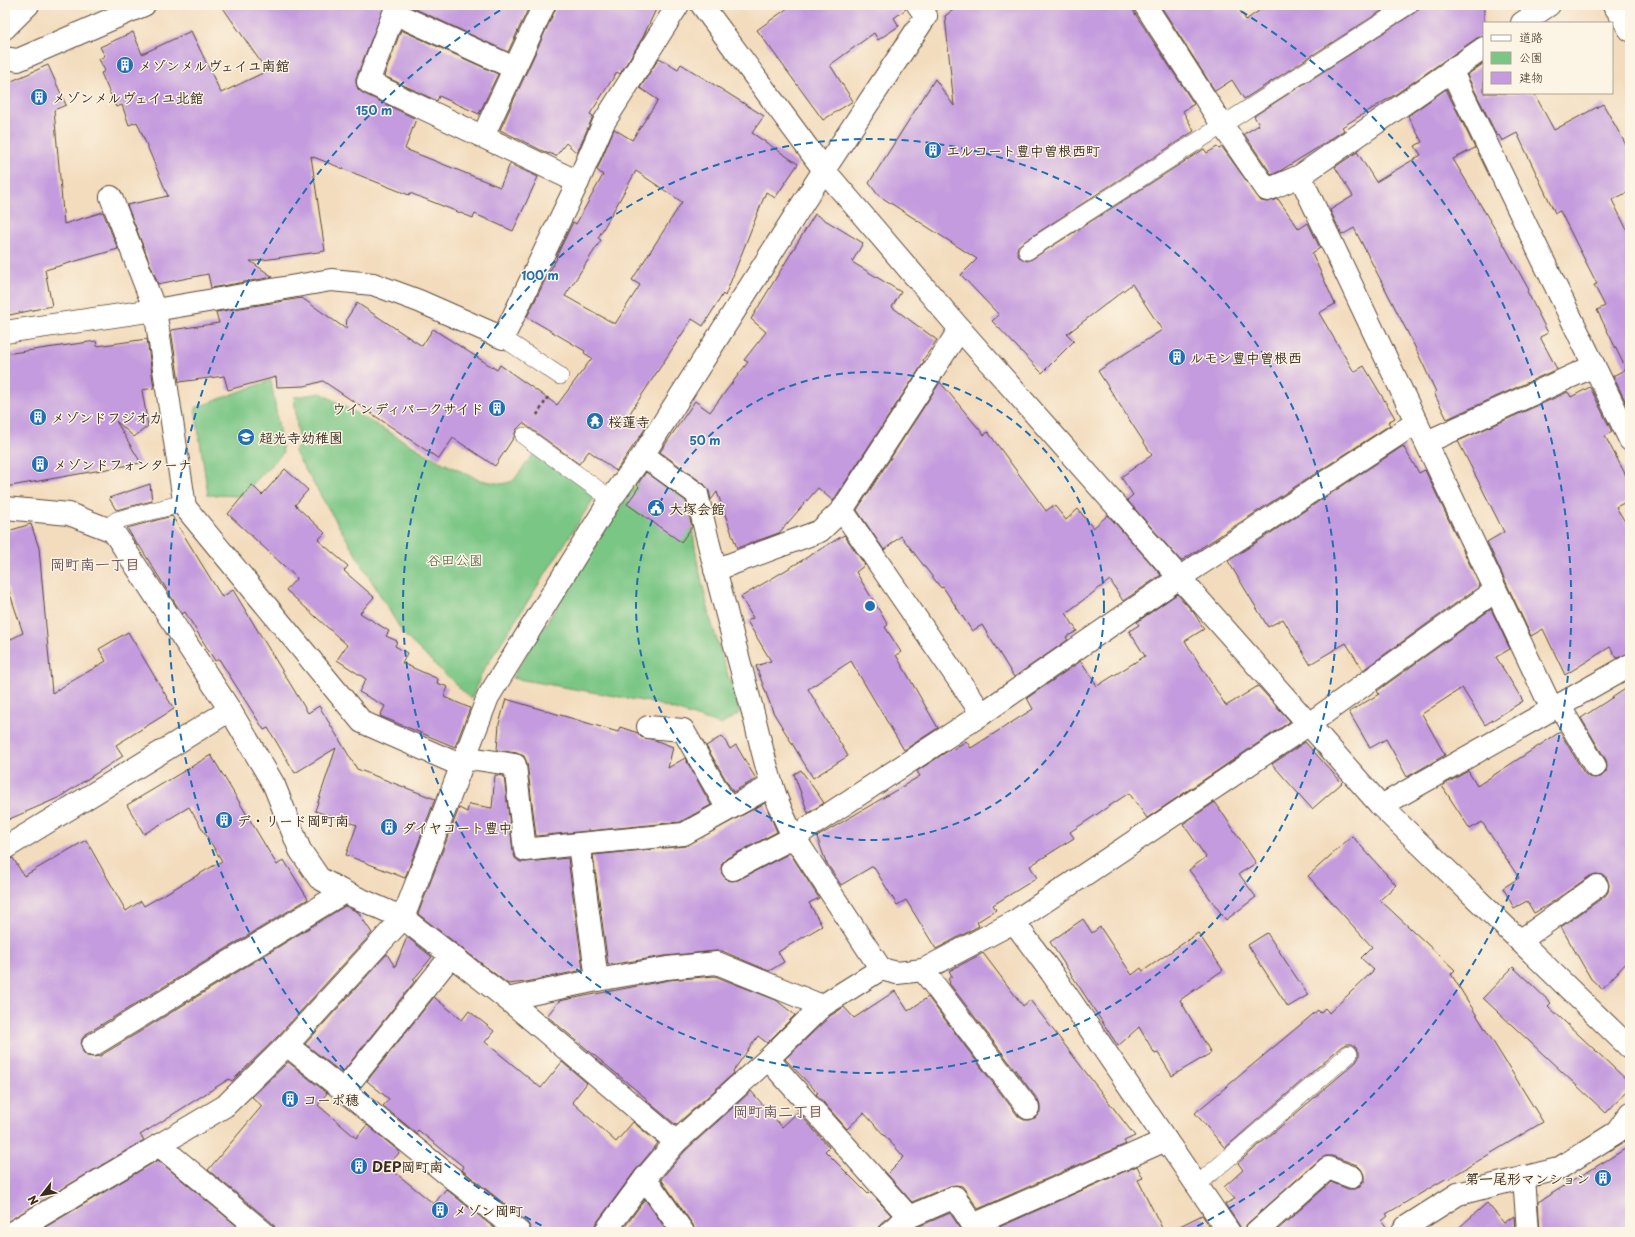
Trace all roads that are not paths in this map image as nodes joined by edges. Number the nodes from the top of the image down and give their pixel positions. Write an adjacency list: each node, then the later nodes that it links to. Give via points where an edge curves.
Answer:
1 (28, 5): 12 (street)
2 (144, 5): 15 (street, via 18,60)
3 (544, 5): 16 (street)
4 (678, 5): 22 (street, via 604,122)
5 (702, 5): 20 (street)
6 (918, 5): 20 (street, via 926,16)
7 (1145, 5): 18 (street)
8 (1409, 5): 18 (lane)
9 (1614, 5): 13 (street)
10 (1542, 7): 11 (street)
11 (1523, 22)
12 (5, 28)
13 (1630, 30)
14 (1483, 49): 17 (street)
15 (5, 58)
16 (514, 68): 19 (street); 19 (street, via 394,13 368,82)
17 (1451, 70): 21 (street); 29 (street)
18 (1223, 126): 21 (street, via 1266,190); 24 (lane)
19 (483, 136): 22 (street)
20 (824, 170): 26 (street); 35 (street)
21 (1300, 176): 31 (street)
22 (578, 182): 28 (street)
23 (111, 197): 25 (street)
24 (1027, 251)
25 (155, 310): 27 (street); 28 (street, via 331,280 373,284); 37 (street)
26 (960, 329): 39 (street); 42 (street)
27 (5, 332)
28 (503, 338): 30 (lane)
29 (1594, 366): 33 (street); 34 (street)
30 (560, 376)
31 (1417, 422): 34 (street); 42 (street)
32 (524, 436): 36 (lane)
33 (1630, 440)
34 (1427, 442): 43 (street)
35 (643, 454): 36 (street); 41 (street, via 697,494)
36 (611, 499): 50 (street, via 488,697)
37 (184, 503): 40 (lane, via 117,520); 50 (street, via 362,722 452,762)
38 (5, 508): 40 (street, via 69,514)
39 (842, 510): 41 (street, via 820,531); 47 (street)
40 (107, 528): 46 (street, via 114,531)
41 (715, 570): 52 (street)
42 (1179, 578): 47 (street); 48 (street)
43 (1495, 591): 45 (street); 48 (street)
44 (1630, 665): 45 (street)
45 (1556, 707): 51 (street); 53 (street)
46 (230, 710): 57 (street); 60 (street, via 274,785 308,864 319,878)
47 (982, 714): 55 (street)
48 (1309, 724): 53 (street); 62 (street)
49 (648, 727): 54 (street, via 683,730)
50 (463, 761): 56 (street, via 476,759 515,765 525,850); 61 (street)
51 (1595, 766)
52 (772, 785): 54 (street); 55 (street, via 785,822)
53 (1381, 806): 63 (street)
54 (728, 809): 56 (street, via 684,834)
55 (794, 837): 58 (street); 65 (street)
56 (579, 844): 67 (street)
57 (5, 848)
58 (733, 869)
59 (1597, 886): 63 (street)
60 (344, 892): 61 (street); 70 (street)
61 (402, 918): 64 (street); 71 (street)
62 (1014, 922): 66 (street); 78 (street)
63 (1520, 940): 72 (street)
64 (451, 956): 68 (street); 75 (street)
65 (881, 969): 66 (street, via 897,973); 69 (street)
66 (923, 970): 76 (street)
67 (597, 980): 68 (street); 69 (street, via 667,968 717,963)
68 (507, 999): 79 (street)
69 (822, 1006): 74 (street)
70 (93, 1045)
71 (287, 1045): 75 (street); 80 (street, via 225,1106)
72 (1630, 1048)
73 (1349, 1054): 84 (lane)
74 (768, 1059): 79 (street); 85 (street)
75 (343, 1091): 88 (street)
76 (1028, 1108)
77 (1630, 1113): 82 (street, via 1617,1132 1558,1169)
78 (1166, 1140): 84 (street); 85 (street, via 973,1225 955,1197)
79 (676, 1142): 83 (street)
80 (159, 1145): 86 (street); 87 (street)
81 (1352, 1177): 93 (street, via 1328,1168)
82 (1524, 1177): 94 (street, via 1458,1194); 95 (street)
83 (645, 1178): 89 (street); 90 (street)
84 (1197, 1185): 92 (street)
85 (909, 1217): 91 (street)
86 (13, 1232)
87 (263, 1232)
88 (519, 1232)
89 (605, 1232)
90 (683, 1232)
91 (890, 1232)
92 (1229, 1232)
93 (1256, 1232)
94 (1402, 1232)
95 (1528, 1232)

